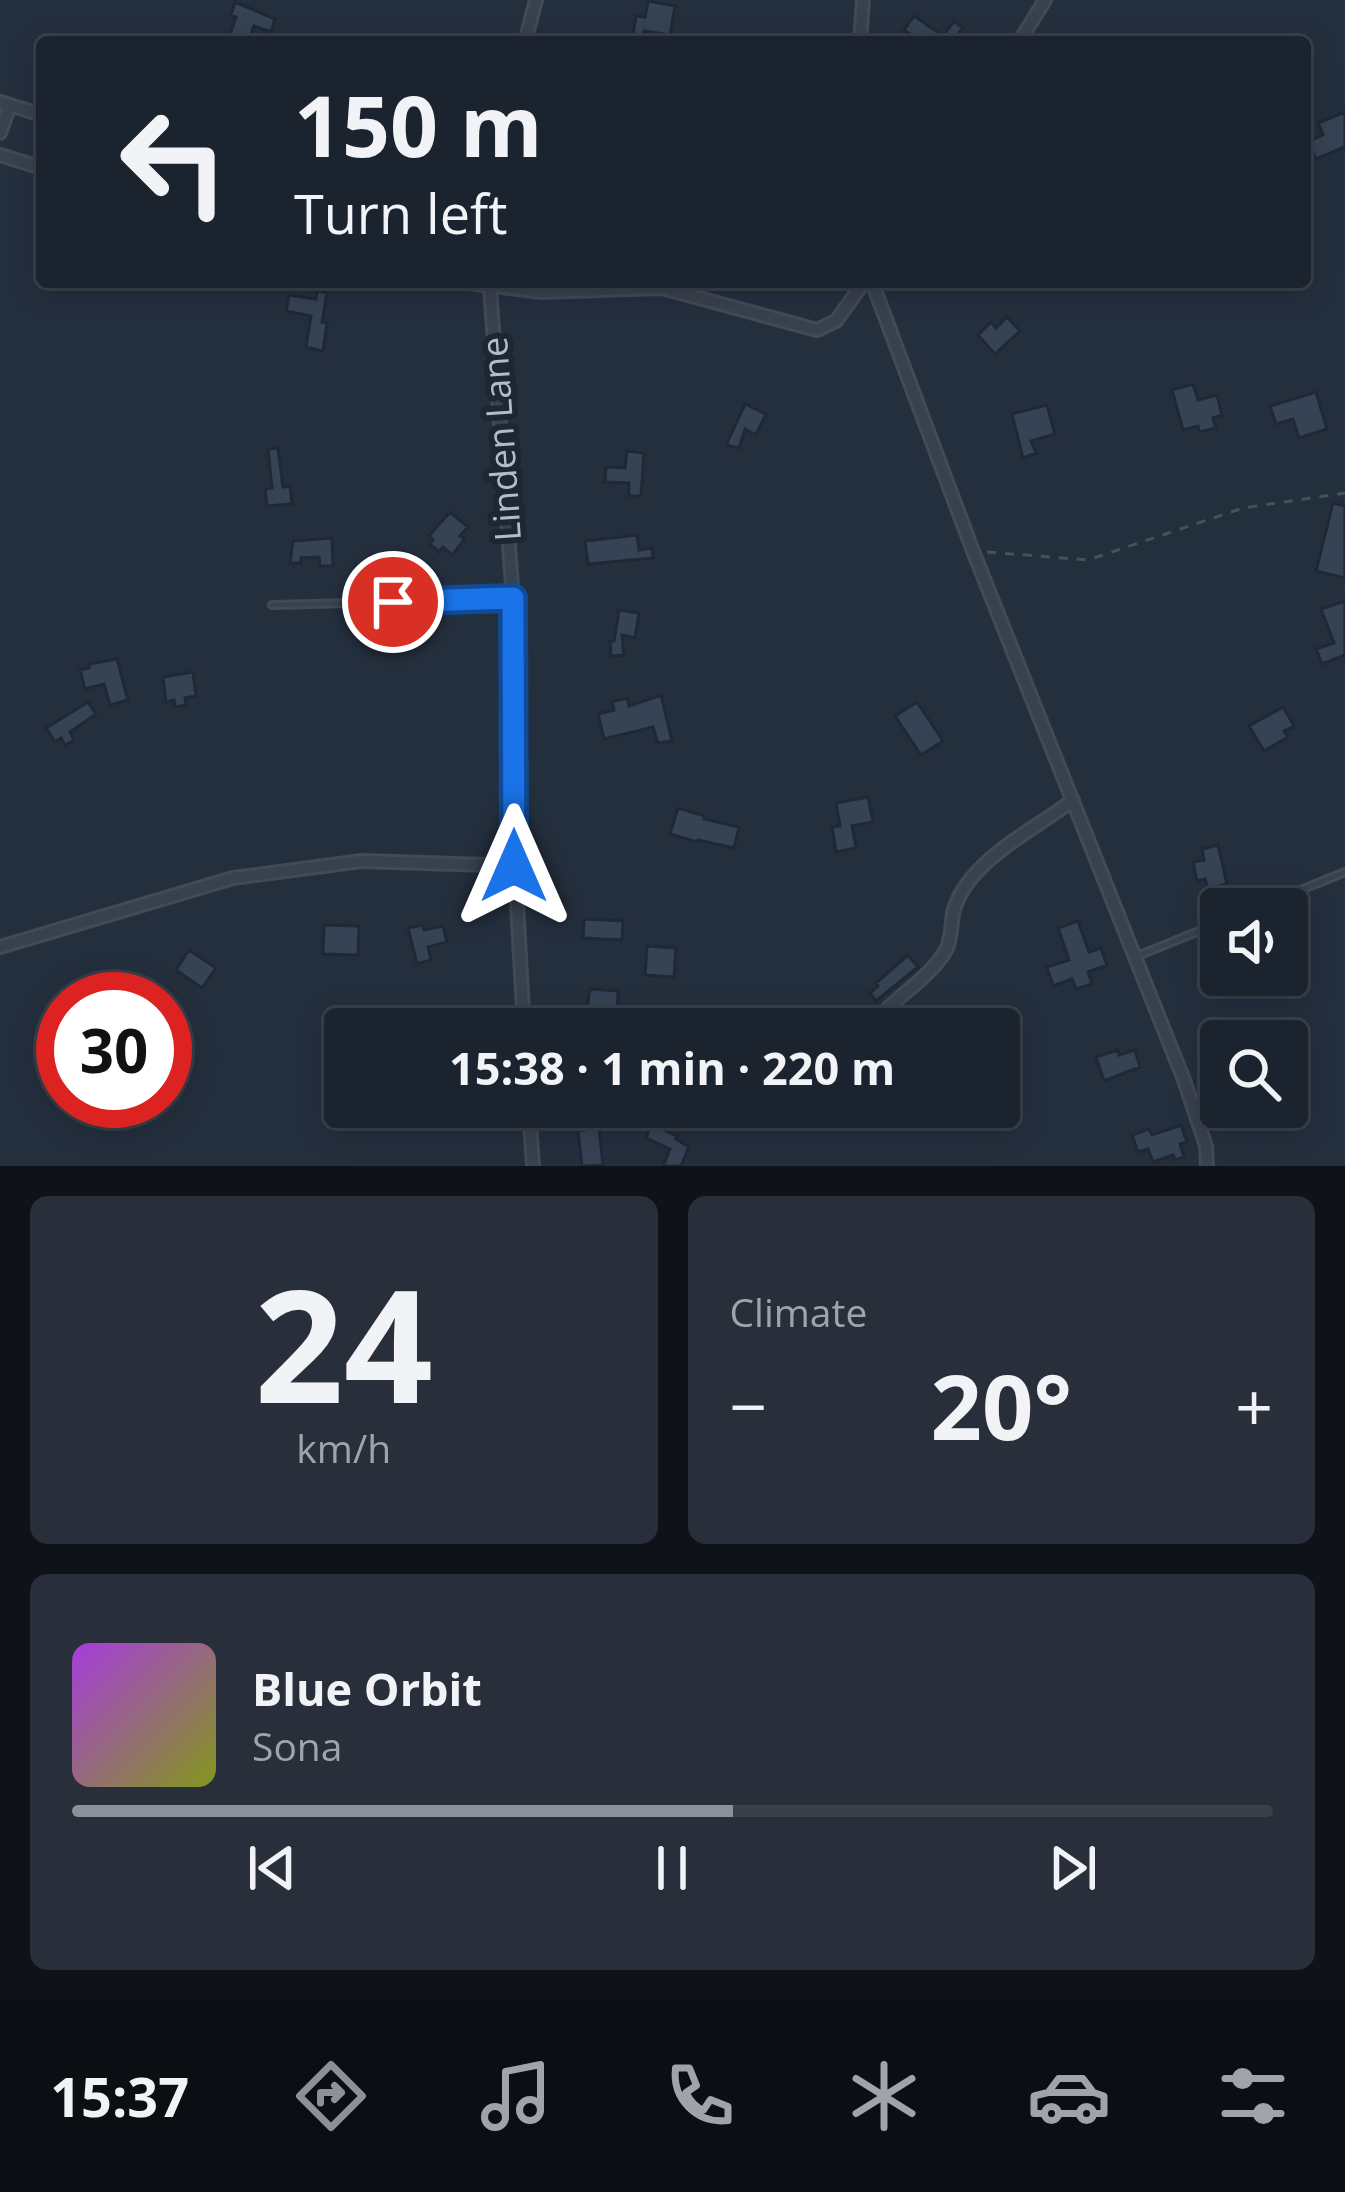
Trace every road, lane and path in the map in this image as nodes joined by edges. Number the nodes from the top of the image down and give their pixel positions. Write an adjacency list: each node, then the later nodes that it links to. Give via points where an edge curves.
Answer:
1 (536, 0): 4 (street)
2 (862, 0): 5 (street)
3 (1046, 0): 6 (street)
4 (527, 36)
5 (860, 36)
6 (1022, 36)
7 (5, 104): 8 (street); 9 (street)
8 (36, 113)
9 (0, 133)
10 (0, 155): 11 (street)
11 (36, 165)
12 (488, 288): 20 (street, Linden Lane)
13 (514, 288): 15 (street)
14 (662, 288): 16 (street, via 818,330)
15 (662, 288)
16 (863, 288)
17 (870, 288): 19 (street)
18 (1345, 493): 19 (path, via 1243,508 1088,560)
19 (974, 551): 22 (street)
20 (513, 598): 21 (lane); 23 (street, Linden Lane)
21 (272, 605)
22 (1073, 800): 28 (street); 30 (street, via 971,878 945,951)
23 (514, 866): 27 (street, via 362,861 233,878); 29 (street, Linden Lane)
24 (1345, 872): 25 (lane)
25 (1306, 888)
26 (1200, 931): 28 (lane)
27 (0, 947)
28 (1135, 957): 33 (street, via 1184,1080)
29 (523, 1008)
30 (888, 1008)
31 (530, 1128): 32 (street)
32 (532, 1166)
33 (1207, 1166)

